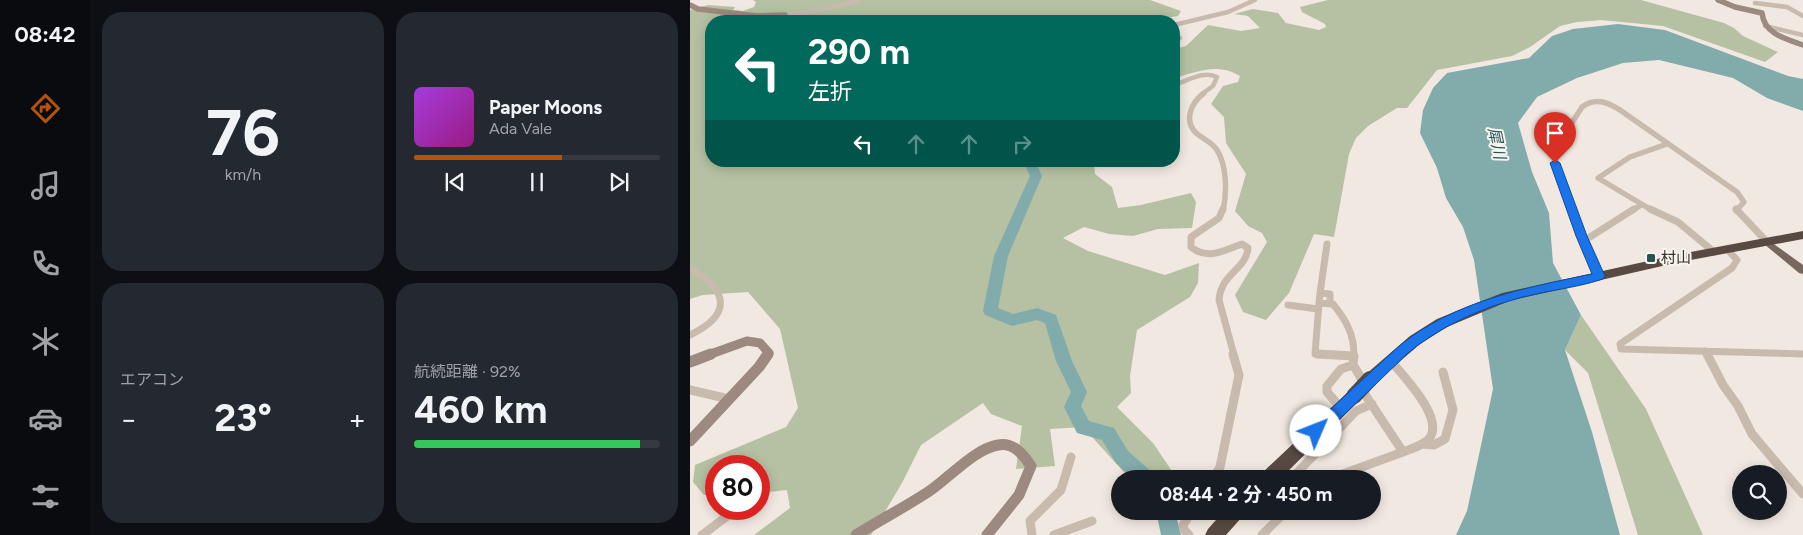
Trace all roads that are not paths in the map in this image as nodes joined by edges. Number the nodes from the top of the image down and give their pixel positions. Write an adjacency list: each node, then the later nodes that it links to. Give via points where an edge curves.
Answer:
1 (859, 0): 8 (street, via 828,10)
2 (1254, 0): 10 (street, via 1228,12)
3 (1718, 0): 6 (street)
4 (1754, 2): 6 (street); 9 (street, via 1790,7)
5 (690, 6): 7 (street)
6 (1762, 13): 11 (street)
7 (748, 15)
8 (792, 15)
9 (1803, 16)
10 (1180, 24)
11 (1764, 26): 12 (street); 13 (street)
12 (1803, 35)
13 (1803, 45)
14 (1180, 84): 45 (street, via 1206,74 1217,77 1215,85 1192,102 1190,120 1195,133 1216,148 1224,172 1226,201 1218,218 1191,237 1191,248 1200,255 1209,256 1242,244 1249,252 1218,290 1239,375)
15 (1666, 144): 16 (street, via 1624,159 1598,178); 19 (street, via 1737,192 1744,202 1735,210); 25 (street, via 1612,104 1591,100 1583,104 1567,133 1560,139 1555,149 1555,163)
16 (1640, 205): 18 (street); 22 (street, via 1678,222)
17 (1803, 235): 19 (highway)
18 (1590, 237)
19 (1767, 242): 21 (highway); 24 (main road)
20 (1327, 244): 26 (street)
21 (1727, 249): 22 (highway); 31 (street, via 1737,260 1732,268 1620,344 1620,349)
22 (1714, 252): 25 (highway)
23 (690, 269): 30 (street, via 712,283 720,293 722,307 717,318 707,327)
24 (1803, 270)
25 (1596, 277): 34 (highway, via 1507,296 1442,323)
26 (1320, 293): 27 (street, via 1330,294); 29 (street)
27 (1330, 304): 29 (street); 33 (street, via 1344,318 1353,336)
28 (1288, 305): 29 (street)
29 (1318, 306): 33 (street, via 1315,354)
30 (690, 335)
31 (1705, 351): 32 (street); 49 (street, via 1752,434)
32 (1803, 354)
33 (1353, 360): 39 (street); 40 (street, via 1327,386)
34 (1391, 361): 40 (highway, bridge); 42 (street, via 1432,418 1434,426 1430,438)
35 (690, 362): 38 (street, via 747,341 760,343 769,353)
36 (1443, 372): 42 (street, via 1453,410 1445,439 1434,445)
37 (690, 390): 38 (street)
38 (729, 399): 41 (street)
39 (1372, 404): 43 (street); 47 (street, via 1356,411)
40 (1341, 408): 46 (highway)
41 (690, 441)
42 (1422, 444): 43 (street)
43 (1403, 452): 48 (street)
44 (1071, 457): 58 (street, via 1060,490 1030,521)
45 (1218, 470)
46 (1277, 470)
47 (1299, 470)
48 (1354, 470)
49 (1803, 494)
50 (722, 520): 55 (street)
51 (1186, 520): 60 (street, via 1183,525)
52 (1228, 520): 61 (highway)
53 (1276, 520): 62 (street)
54 (1092, 521): 59 (street)
55 (702, 535)
56 (856, 535): 57 (street, via 929,491 984,452 997,445 1009,445 1020,450 1031,466 1014,502)
57 (987, 535)
58 (1032, 535)
59 (1054, 535)
60 (1189, 535)
61 (1214, 535)
62 (1262, 535)

